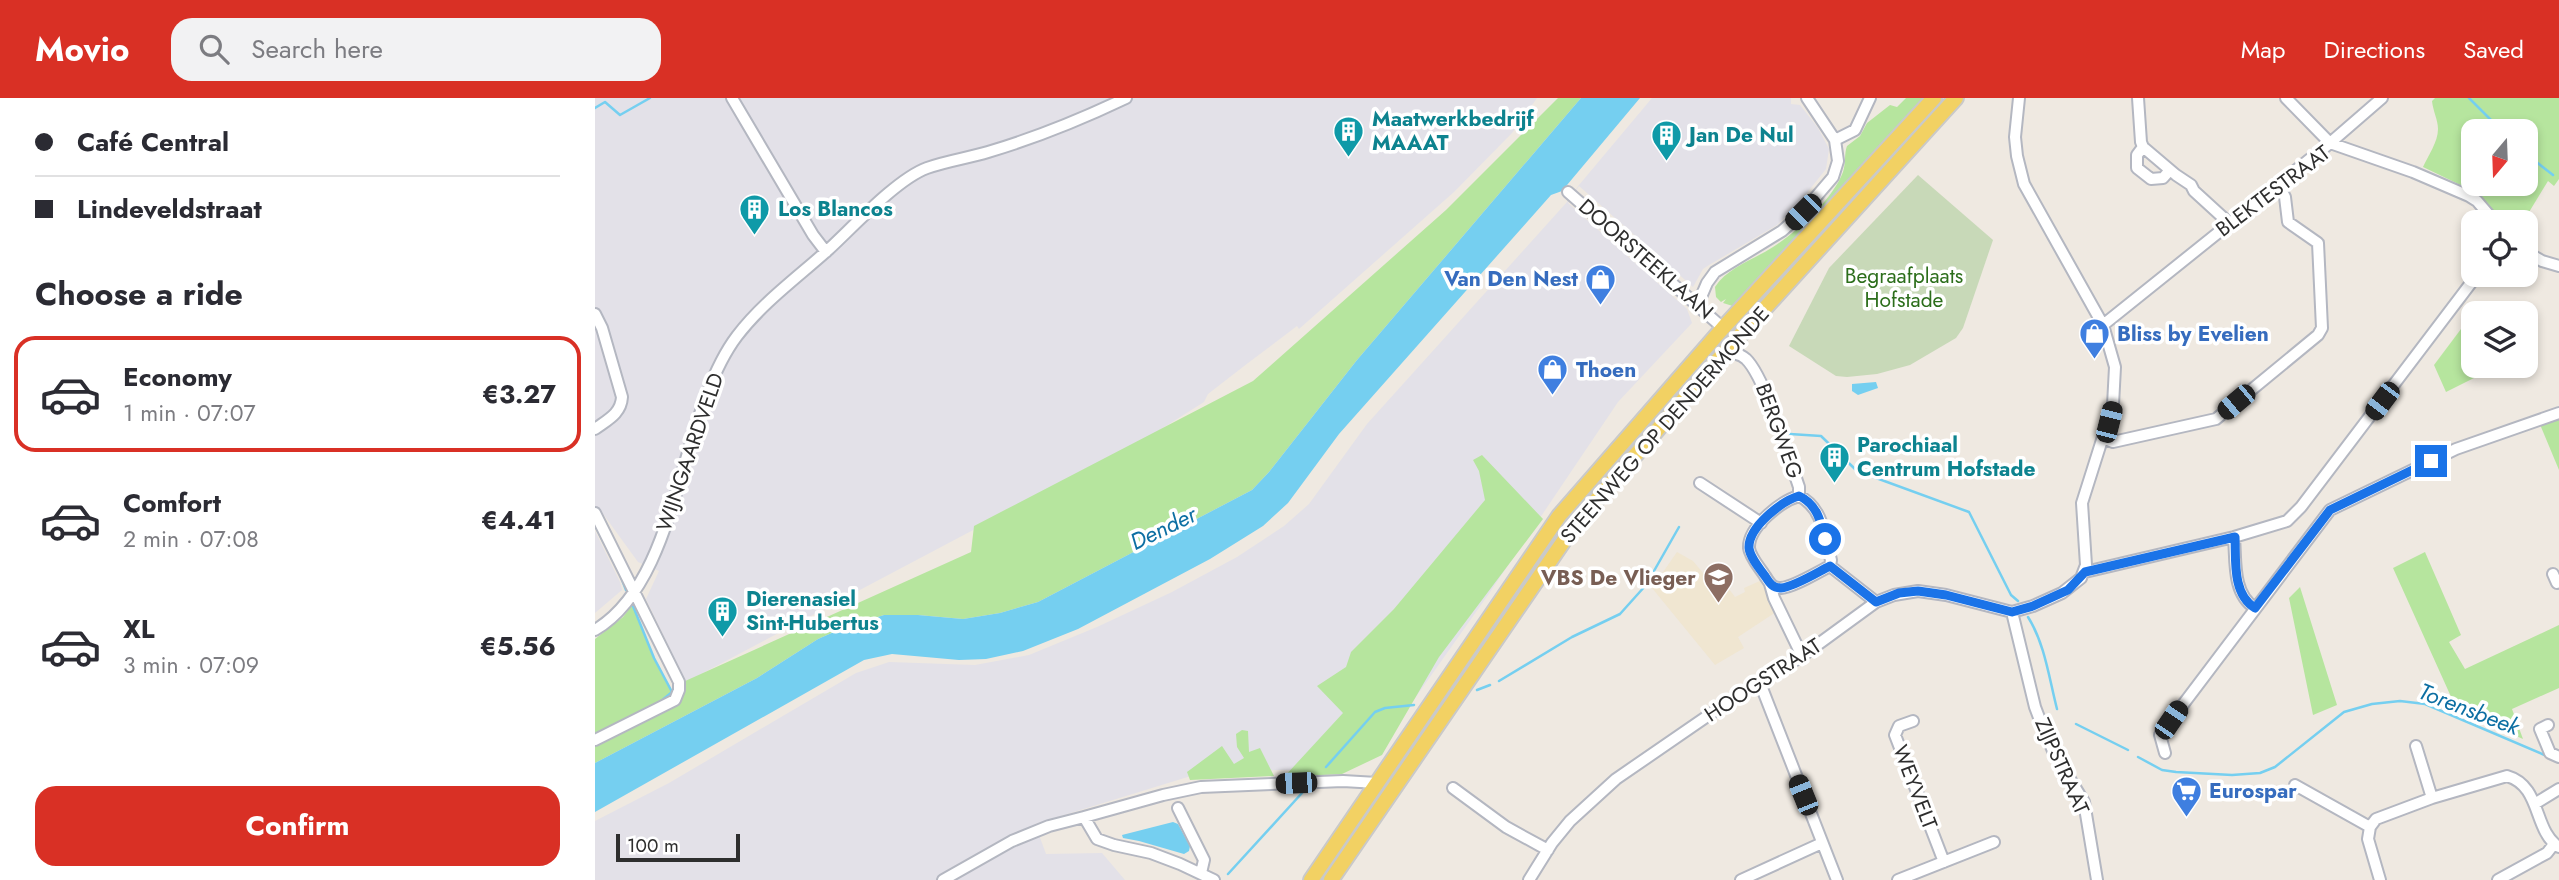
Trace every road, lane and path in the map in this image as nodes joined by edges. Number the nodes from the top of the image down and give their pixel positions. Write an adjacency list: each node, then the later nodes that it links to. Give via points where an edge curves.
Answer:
1 (732, 98): 20 (street)
2 (1126, 98): 11 (street, WIJNGAARDVELD)
3 (1807, 98): 12 (street)
4 (1870, 98): 12 (street, via 1855,130)
5 (1934, 98): 28 (main road, STEENWEG OP DENDERMONDE)
6 (1957, 98): 26 (main road, STEENWEG OP DENDERMONDE)
7 (2019, 98): 27 (street, via 2015,137 2024,184)
8 (2138, 98): 14 (street)
9 (2286, 98): 13 (street)
10 (2382, 98): 13 (street)
11 (1107, 102): 20 (street, WIJNGAARDVELD, via 1050,131 925,168)
12 (1835, 141): 24 (street, via 1838,161 1833,177 1782,231 1715,272)
13 (2330, 143): 16 (street, BLEKTESTRAAT); 18 (street, BLEKTESTRAAT, via 2469,196)
14 (2143, 147): 15 (street); 15 (street, via 2137,155 2137,168 2151,179 2163,178)
15 (2170, 170): 19 (street, via 2192,185)
16 (2278, 184): 19 (street, BLEKTESTRAAT); 32 (street, via 2288,222 2318,243 2322,328 2318,335 2216,419 2113,442)
17 (1568, 192): 24 (street, DOORSTEEKLAAN)
18 (2485, 210)
19 (2229, 223): 27 (street, BLEKTESTRAAT)
20 (826, 252): 41 (street, WIJNGAARDVELD, via 758,311 725,354 654,555)
21 (2538, 259): 22 (street)
22 (2559, 266)
23 (2468, 287): 37 (street, via 2301,507 2287,521)
24 (1698, 304): 28 (street, DOORSTEEKLAAN)
25 (595, 314): 31 (street, via 622,397 617,412)
26 (1752, 324): 28 (main road, via 1735,334); 29 (main road, STEENWEG OP DENDERMONDE)
27 (2103, 325): 32 (street, via 2112,349 2116,384)
28 (1723, 328): 29 (main road); 54 (main road, STEENWEG OP DENDERMONDE, via 1559,516)
29 (1721, 358): 34 (street, BERGWEG, via 1735,353 1757,373); 72 (main road, STEENWEG OP DENDERMONDE, via 1574,526)
30 (2559, 413): 43 (street, via 2456,449 2330,510)
31 (595, 429)
32 (2103, 438): 39 (street, via 2082,503)
33 (1700, 483): 36 (street)
34 (1799, 492): 36 (street); 38 (street, via 1819,516)
35 (595, 513): 41 (street)
36 (1761, 523): 40 (street, via 1749,552)
37 (2235, 537): 39 (street); 43 (street, via 2238,586)
38 (1830, 566): 40 (street, via 1787,587); 42 (street)
39 (2085, 572): 44 (street, via 2068,590)
40 (1770, 584): 46 (street)
41 (634, 593): 45 (street, WIJNGAARDVELD); 50 (street, via 680,690 675,700)
42 (1876, 602): 44 (street, HOOGSTRAAT, via 1918,591); 46 (street, HOOGSTRAAT)
43 (2255, 608): 52 (street, via 2160,735)
44 (2012, 612): 77 (street, ZIJPSTRAAT, via 2035,707 2054,752 2084,802)
45 (595, 631)
46 (1803, 656): 47 (street, HOOGSTRAAT)
47 (1760, 682): 64 (street); 66 (street, HOOGSTRAAT, via 1616,779 1586,804)
48 (1913, 721): 67 (street, WEYVELT, via 1899,726 1895,735)
49 (2549, 725): 53 (street, via 2540,729 2550,753)
50 (595, 740)
51 (2416, 746): 58 (street)
52 (2165, 753)
53 (2559, 757)
54 (1377, 783): 61 (street, via 1201,787); 71 (main road, STEENWEG OP DENDERMONDE)
55 (2295, 785): 62 (street)
56 (1453, 788): 66 (street, via 1506,827)
57 (2559, 789): 59 (street)
58 (2432, 798): 59 (street, via 2507,776 2521,782); 62 (street, via 2376,819)
59 (2536, 803): 65 (street)
60 (1178, 808): 68 (street, via 1204,860)
61 (1084, 817): 68 (street, via 1091,832 1105,843 1151,853); 69 (street, via 1012,841)
62 (2370, 827): 78 (street, via 2368,839)
63 (1994, 842): 67 (street)
64 (1822, 843): 74 (street); 75 (street)
65 (2557, 846): 79 (street)
66 (1548, 850): 73 (street, HOOGSTRAAT)
67 (1944, 862): 76 (street)
68 (1201, 873): 70 (street)
69 (943, 880)
70 (1214, 880)
71 (1311, 880)
72 (1331, 880)
73 (1529, 880)
74 (1741, 880)
75 (1836, 880)
76 (1898, 880)
77 (2097, 880)
78 (2381, 880)
79 (2498, 880)

